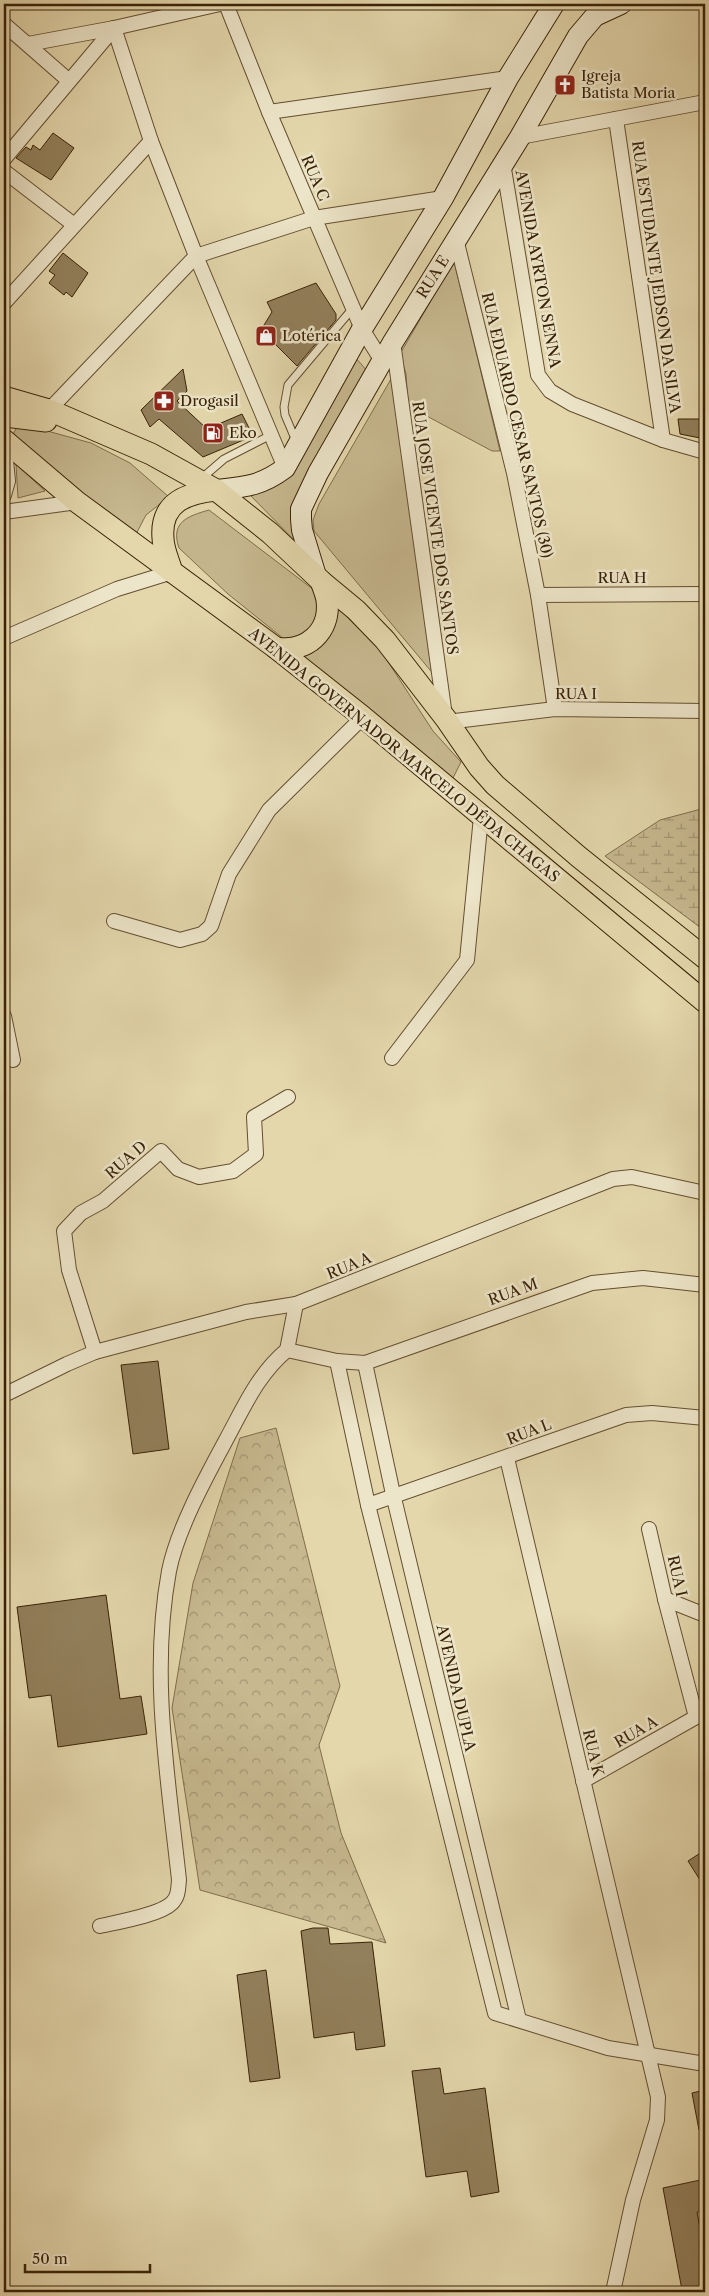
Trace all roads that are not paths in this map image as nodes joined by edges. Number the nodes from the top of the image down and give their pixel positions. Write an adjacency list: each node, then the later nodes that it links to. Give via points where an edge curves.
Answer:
1 (220, 4): 6 (street)
2 (226, 4): 11 (street, RUA C)
3 (554, 4): 8 (street)
4 (621, 4): 13 (street, RUA E, via 607,8 585,25)
5 (4, 24): 7 (street)
6 (114, 28): 7 (street); 9 (street); 14 (street)
7 (28, 44): 9 (street)
8 (508, 78): 11 (street); 18 (street)
9 (68, 80): 15 (street)
10 (705, 102): 12 (street)
11 (269, 112): 19 (street, RUA C)
12 (616, 119): 13 (street); 34 (street, RUA ESTUDANTE JEDSON DA SILVA)
13 (520, 137): 16 (street, RUA E)
14 (151, 141): 20 (street); 22 (street)
15 (4, 159)
16 (503, 162): 21 (street, RUA E); 34 (street, AVENIDA AYRTON SENNA, via 538,375 550,391 572,404)
17 (4, 170): 20 (street)
18 (443, 198): 19 (street); 25 (street)
19 (314, 218): 22 (street); 24 (street, RUA C)
20 (73, 224): 23 (street)
21 (456, 238): 26 (street, RUA E); 45 (street, RUA EDUARDO CESAR SANTOS (30), via 514,473)
22 (196, 256): 29 (street); 32 (street)
23 (4, 303)
24 (353, 307): 25 (street, RUA C); 35 (lane, via 288,385 285,415)
25 (362, 329): 27 (street, RUA C); 35 (street)
26 (392, 342): 27 (street, RUA E); 51 (street, RUA JOSE VICENTE DOS SANTOS)
27 (382, 361): 43 (street, RUA E, via 301,509 302,530)
28 (4, 397): 29 (main road, AVENIDA GOVERNADOR MARCELO DÉDA CHAGAS)
29 (49, 410): 31 (main road, AVENIDA GOVERNADOR MARCELO DÉDA CHAGAS)
30 (4, 418): 31 (main road, via 19,416)
31 (100, 433): 38 (main road, AVENIDA GOVERNADOR MARCELO DÉDA CHAGAS, via 151,454)
32 (271, 435): 37 (street); 38 (lane, via 224,459)
33 (4, 440): 39 (street, via 8,481); 40 (main road, AVENIDA GOVERNADOR MARCELO DÉDA CHAGAS)
34 (664, 440): 36 (street, AVENIDA AYRTON SENNA)
35 (298, 445): 37 (street)
36 (705, 452)
37 (285, 468): 38 (street, via 270,480 254,486)
38 (208, 485): 42 (main road, via 174,504 167,516 162,538); 43 (main road, AVENIDA GOVERNADOR MARCELO DÉDA CHAGAS, via 270,533)
39 (4, 495)
40 (77, 502): 41 (street); 42 (main road, AVENIDA GOVERNADOR MARCELO DÉDA CHAGAS)
41 (4, 512)
42 (172, 572): 46 (street, via 117,589); 47 (main road, AVENIDA GOVERNADOR MARCELO DÉDA CHAGAS)
43 (318, 579): 47 (main road, via 327,600 324,624 316,637 300,647); 51 (main road, AVENIDA GOVERNADOR MARCELO DÉDA CHAGAS, via 356,610 385,640)
44 (705, 594): 45 (street, RUA H)
45 (538, 595): 48 (street, RUA EDUARDO CESAR SANTOS (30))
46 (4, 638)
47 (276, 648): 50 (main road, AVENIDA GOVERNADOR MARCELO DÉDA CHAGAS)
48 (555, 709): 49 (street, RUA I); 51 (street, RUA I)
49 (705, 711)
50 (363, 717): 52 (main road, AVENIDA GOVERNADOR MARCELO DÉDA CHAGAS); 53 (street, via 265,815 229,874 210,926 202,934 180,940)
51 (446, 720): 54 (main road, AVENIDA GOVERNADOR MARCELO DÉDA CHAGAS, via 495,786)
52 (481, 817): 55 (main road, AVENIDA GOVERNADOR MARCELO DÉDA CHAGAS); 57 (street, via 467,960)
53 (114, 921)
54 (705, 958)
55 (705, 1002)
56 (4, 1016): 58 (street)
57 (392, 1058)
58 (14, 1060)
59 (288, 1097): 64 (street, RUA D, via 254,1117 256,1154 233,1171 199,1177 178,1169 161,1151 103,1201 81,1213 64,1231 69,1270)
60 (705, 1193): 62 (street, RUA A, via 632,1177 613,1180)
61 (705, 1285): 66 (street, RUA M, via 643,1278 592,1283)
62 (296, 1304): 63 (street); 64 (street, RUA A, via 246,1312)
63 (287, 1350): 65 (street, RUA M); 77 (street, via 265,1371 214,1462 180,1534 169,1570 159,1665 160,1713 177,1896 162,1909)
64 (95, 1352): 67 (street, RUA A)
65 (337, 1361): 66 (street, RUA M); 71 (street)
66 (365, 1363): 70 (street, AVENIDA DUPLA)
67 (4, 1395)
68 (705, 1418): 69 (street, RUA L, via 626,1414)
69 (507, 1458): 70 (street, RUA L); 76 (street, RUA K)
70 (393, 1494): 71 (street, RUA L); 78 (street, AVENIDA DUPLA)
71 (368, 1505): 78 (street, via 495,2013)
72 (649, 1529): 73 (street, RUA I)
73 (665, 1600): 74 (street); 75 (street, RUA I)
74 (705, 1615)
75 (701, 1714): 76 (street, RUA A)
76 (583, 1781): 79 (street, RUA K)
77 (100, 1926)
78 (519, 2020): 79 (street, via 588,2043)
79 (648, 2055): 80 (street); 81 (street, RUA K, via 658,2097 657,2120 633,2200)
80 (705, 2064)
81 (613, 2292)

